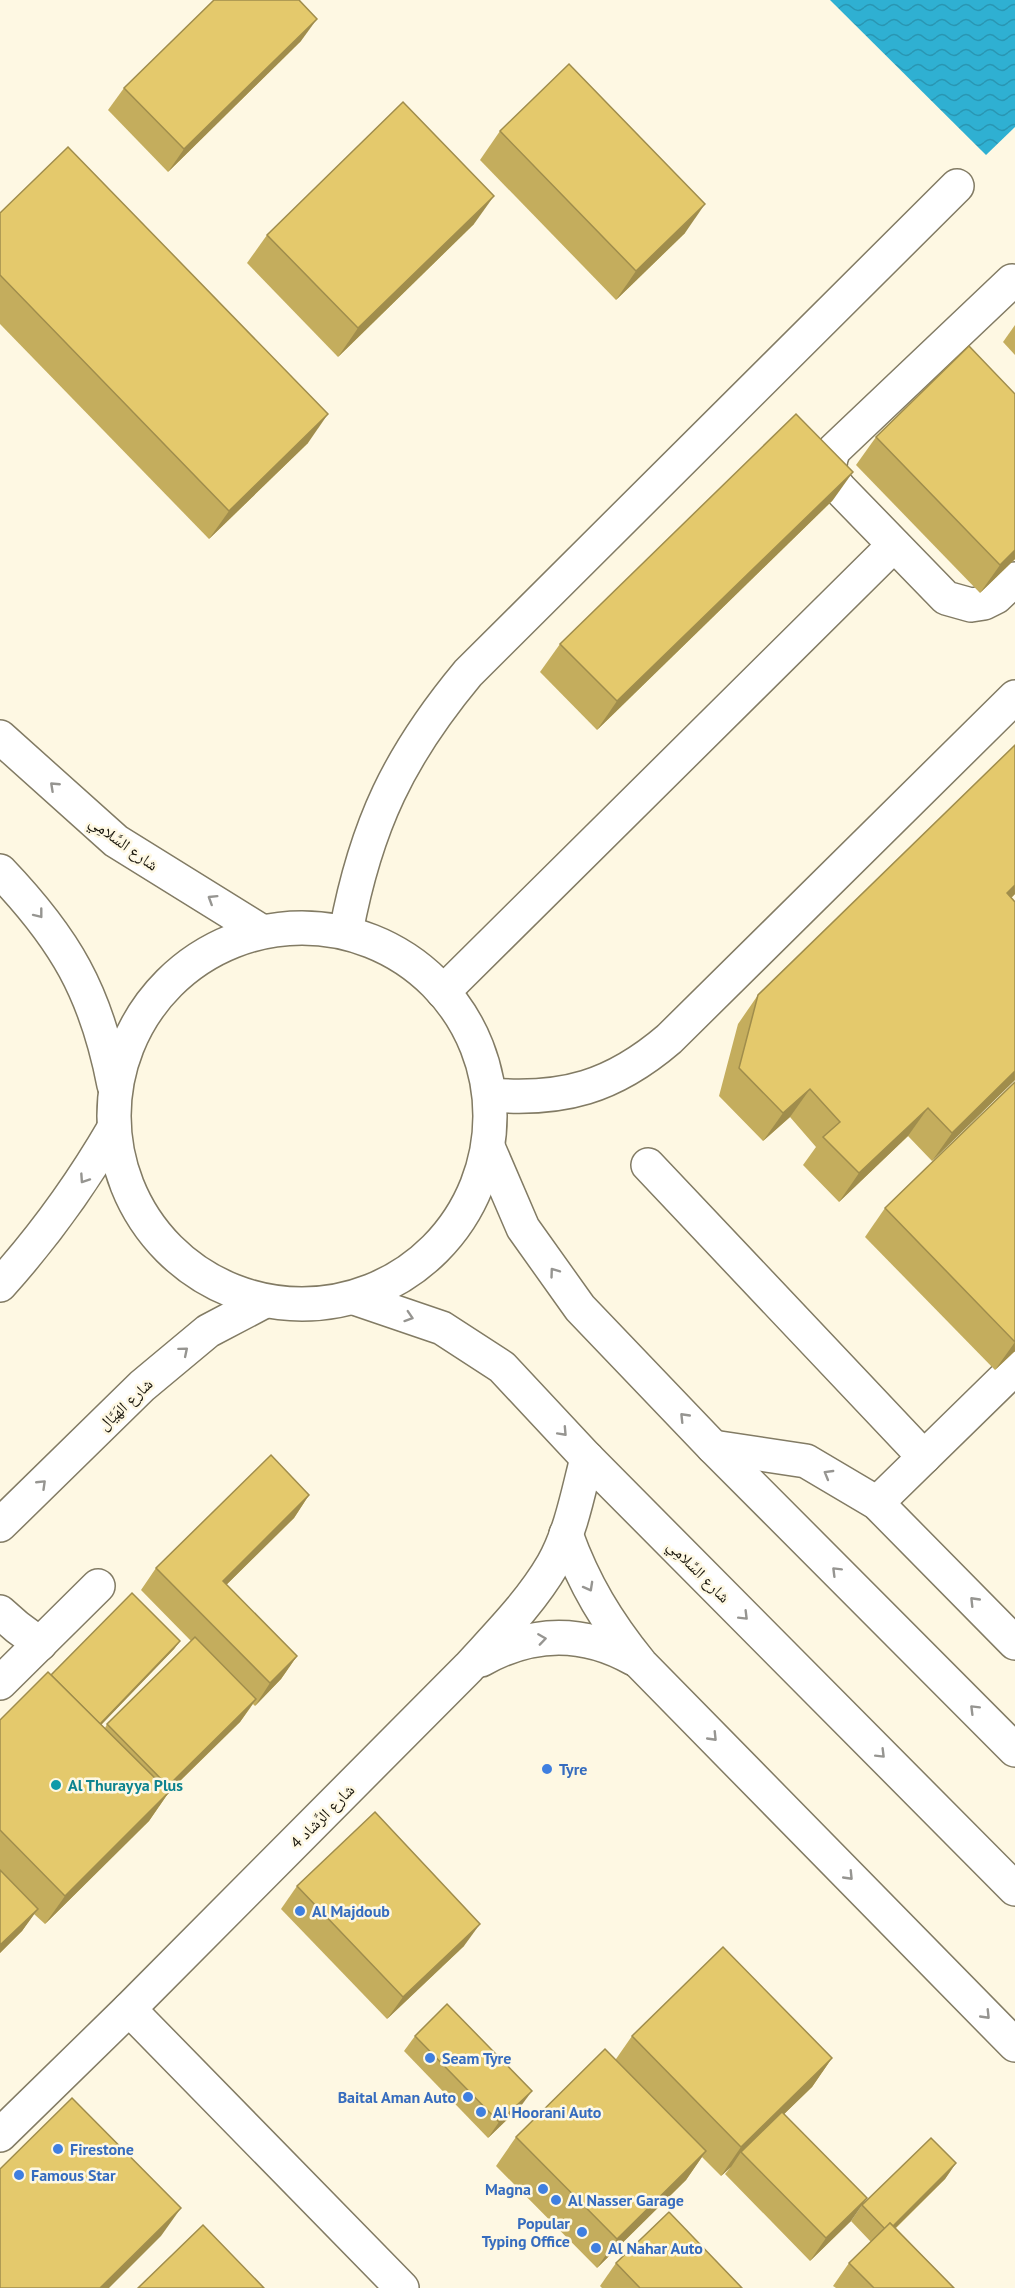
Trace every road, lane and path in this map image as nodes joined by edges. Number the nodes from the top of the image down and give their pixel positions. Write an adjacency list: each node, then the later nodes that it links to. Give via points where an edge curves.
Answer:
1 (957, 186): 9 (street, via 468,673 437,710 410,751 380,812 354,886)
2 (1012, 281): 3 (street, via 834,450 830,460 833,481)
3 (894, 546): 4 (street, via 946,598 958,603 984,603); 10 (street)
4 (1015, 579)
5 (1015, 697): 12 (street, via 649,1057 600,1083 574,1091 546,1097)
6 (0, 737): 8 (street, شارع السَّلامِي, one-way to 6, via 116,841)
7 (0, 871): 11 (street, one-way to 11, via 54,933 75,968 94,1007)
8 (261, 931): 9 (street, via 304,927); 11 (street, via 216,947 177,974 145,1010 124,1053)
9 (346, 932): 10 (street, via 389,948 428,975)
10 (443, 992): 12 (street, via 458,1009 479,1050)
11 (115, 1090): 13 (street)
12 (490, 1095): 14 (street)
13 (114, 1128): 16 (street, one-way to 16, via 62,1211); 18 (street, via 124,1177 146,1220 178,1258 219,1285)
14 (489, 1149): 17 (street, via 473,1199 443,1244 402,1277); 20 (street, one-way to 14, via 580,1308 523,1228)
15 (648, 1165): 21 (street)
16 (0, 1285)
17 (354, 1299): 18 (street, via 309,1305); 22 (street, شارع السَّلامِي, one-way to 22, via 442,1328 502,1367)
18 (265, 1301): 24 (street, شارع الهَيَّال, one-way to 18, via 142,1386 208,1331)
19 (1015, 1368): 21 (street)
20 (713, 1447): 23 (street, one-way to 20, via 806,1461); 33 (street, one-way to 20)
21 (924, 1457): 23 (street)
22 (587, 1458): 25 (street, شارع الرَّشاد 4); 34 (street, شارع السَّلامِي, one-way to 34)
23 (877, 1503): 28 (street, one-way to 23)
24 (0, 1525)
25 (566, 1534): 30 (street, one-way to 30, via 578,1568 612,1628); 31 (street, شارع الرَّشاد 4, via 554,1563 533,1594)
26 (98, 1586): 29 (street)
27 (0, 1612): 29 (street)
28 (1015, 1643)
29 (40, 1644): 32 (street)
30 (641, 1664): 31 (street, one-way to 30, via 526,1641 556,1637 615,1648); 36 (street, one-way to 36)
31 (469, 1667): 35 (street, شارع الرَّشاد 4)
32 (0, 1683)
33 (1015, 1750)
34 (1015, 1889)
35 (129, 2009): 37 (street, شارع الرَّشاد 4); 38 (street)
36 (1015, 2045)
37 (0, 2135)
38 (402, 2288)

